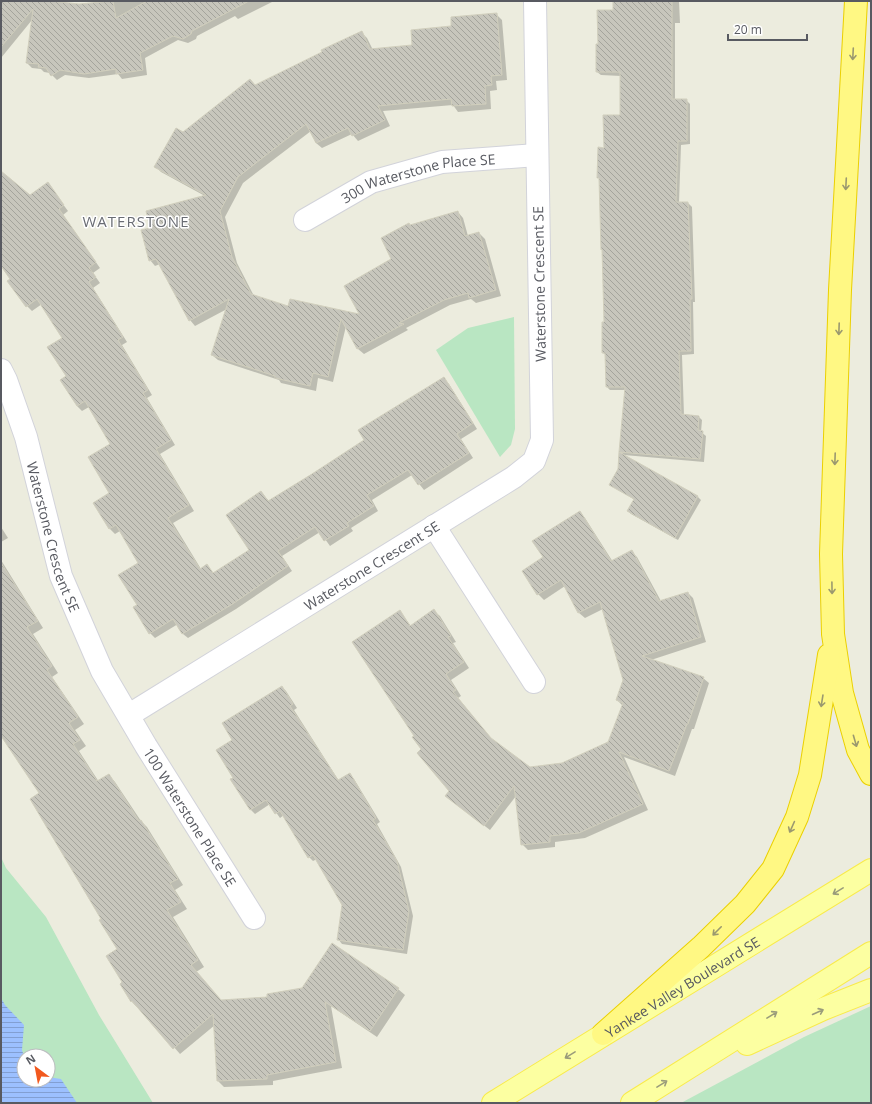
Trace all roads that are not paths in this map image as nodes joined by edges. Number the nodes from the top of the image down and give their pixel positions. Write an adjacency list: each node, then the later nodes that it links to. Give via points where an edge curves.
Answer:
1 (535, 1): 3 (street, Waterstone Crescent SE)
2 (856, 1): 7 (highway, one-way to 7, via 840,290 831,554)
3 (537, 155): 4 (street, 300 Waterstone Place SE, via 442,162 371,182); 6 (street, Waterstone Crescent SE, via 542,440 534,461 514,477)
4 (305, 220)
5 (1, 370): 9 (street, Waterstone Crescent SE, via 26,437 61,576 102,671)
6 (434, 526): 8 (street); 9 (street, Waterstone Crescent SE)
7 (833, 634): 10 (highway, one-way to 10, via 842,693 858,750); 15 (highway, one-way to 15, via 810,775 797,816 773,869 745,904 701,947)
8 (534, 682)
9 (129, 715): 12 (street, 100 Waterstone Place SE)
10 (871, 774)
11 (871, 870): 15 (main road, Yankee Valley Boulevard SE, one-way to 15)
12 (254, 918)
13 (871, 953): 16 (main road, one-way to 13)
14 (871, 990): 16 (main road, one-way to 14)
15 (603, 1034): 17 (main road, Yankee Valley Boulevard SE, one-way to 17)
16 (691, 1066): 18 (main road, one-way to 16)
17 (492, 1103)
18 (632, 1103)

